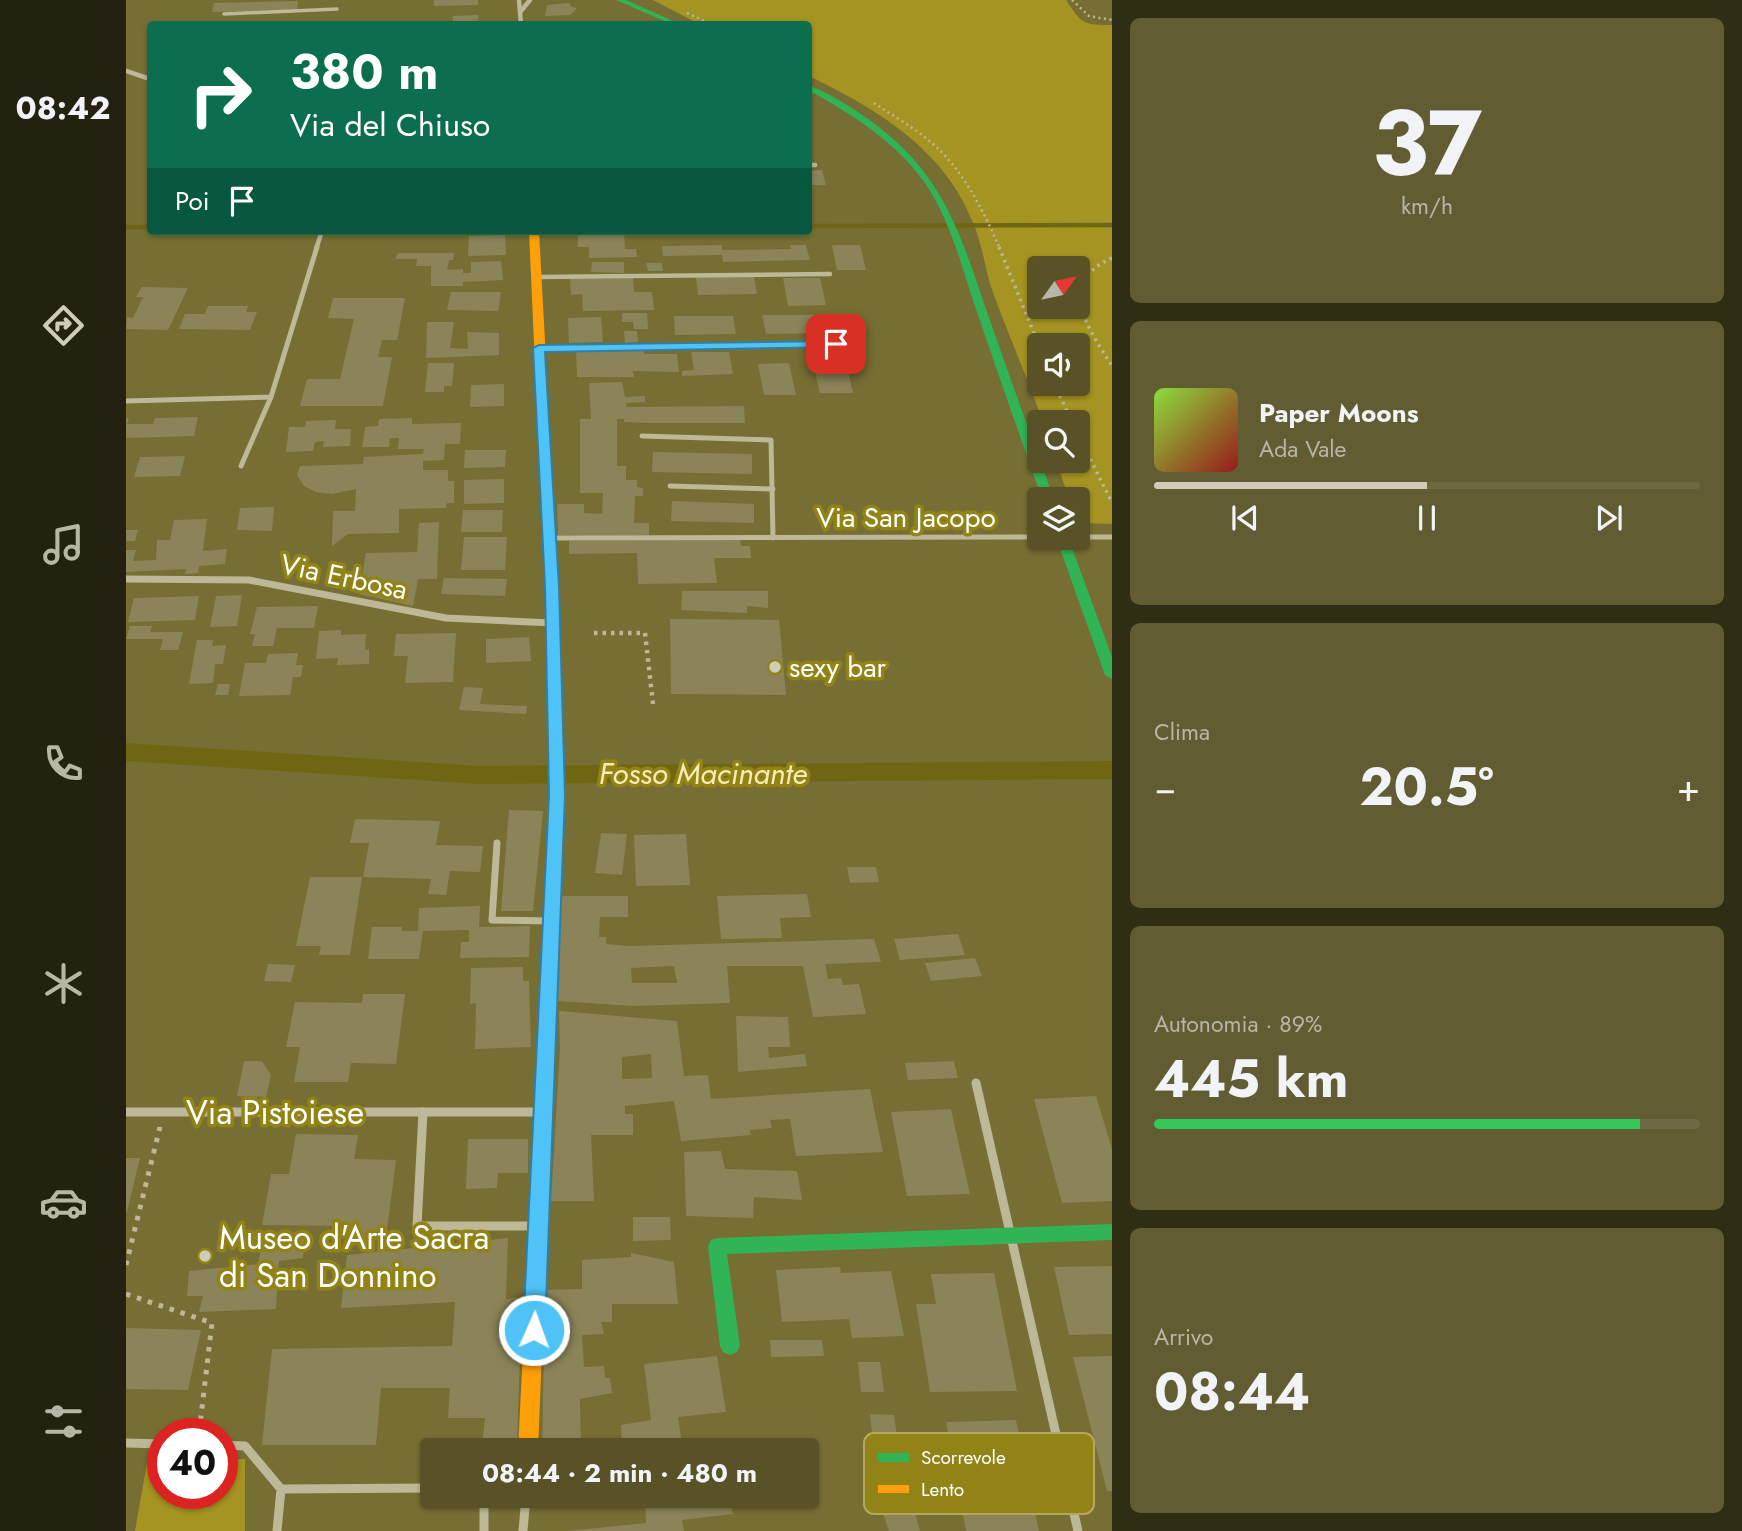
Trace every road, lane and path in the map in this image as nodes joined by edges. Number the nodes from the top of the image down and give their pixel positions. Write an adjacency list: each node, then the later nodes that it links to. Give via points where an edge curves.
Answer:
1 (519, 0): 7 (street)
2 (530, 0): 7 (street)
3 (620, 0): 11 (street)
4 (638, 0): 12 (street)
5 (1072, 0): 9 (path, via 1092,18)
6 (337, 9): 8 (lane)
7 (521, 11): 10 (street)
8 (224, 14)
9 (1112, 20)
10 (521, 21)
11 (668, 21)
12 (670, 21)
13 (126, 71): 14 (street)
14 (147, 78)
15 (812, 89): 32 (street, via 859,116 897,146 926,178 946,212)
16 (985, 213): 22 (path)
17 (321, 235): 26 (street)
18 (534, 235): 21 (street)
19 (1112, 258): 25 (path, via 1090,267 1079,288 1084,312)
20 (830, 274): 21 (lane)
21 (536, 277): 24 (street)
22 (1034, 333)
23 (836, 344): 24 (street)
24 (539, 348): 38 (street)
25 (1112, 366)
26 (271, 397): 27 (street); 30 (street)
27 (126, 401)
28 (642, 436): 33 (street, via 771,440)
29 (1090, 458): 34 (path)
30 (241, 466)
31 (670, 486): 33 (street)
32 (1044, 487)
33 (773, 489): 39 (street)
34 (1112, 503)
35 (1027, 537): 39 (street, Via San Jacopo)
36 (1090, 537): 37 (street)
37 (1112, 537)
38 (550, 538): 39 (street, Via San Jacopo); 42 (street)
39 (774, 538)
40 (1067, 550): 44 (street)
41 (126, 579): 42 (street, Via Erbosa, via 262,581 446,618)
42 (554, 623): 47 (street, via 557,795)
43 (594, 633): 45 (path, via 645,633)
44 (1112, 675)
45 (653, 704)
46 (497, 843): 47 (street, via 492,920)
47 (550, 921): 52 (street)
48 (976, 1083): 55 (street)
49 (126, 1112): 50 (street, Via Pistoiese)
50 (163, 1112): 51 (street, Via Pistoiese); 56 (path)
51 (423, 1112): 52 (street, Via Pistoiese); 53 (street, via 417,1226)
52 (543, 1112): 53 (street)
53 (539, 1226): 61 (street)
54 (1112, 1232): 55 (street)
55 (1010, 1235): 58 (street, via 717,1247); 60 (street)
56 (126, 1265)
57 (126, 1294): 59 (path, via 212,1323)
58 (730, 1346)
59 (201, 1418)
60 (1055, 1433)
61 (529, 1438)
62 (126, 1443): 63 (street)
63 (147, 1444)
64 (238, 1446): 66 (street, via 245,1446)
65 (420, 1488): 66 (street)
66 (281, 1489): 69 (street)
67 (484, 1508): 70 (street)
68 (525, 1508): 71 (street)
69 (277, 1531)
70 (484, 1531)
71 (523, 1531)

